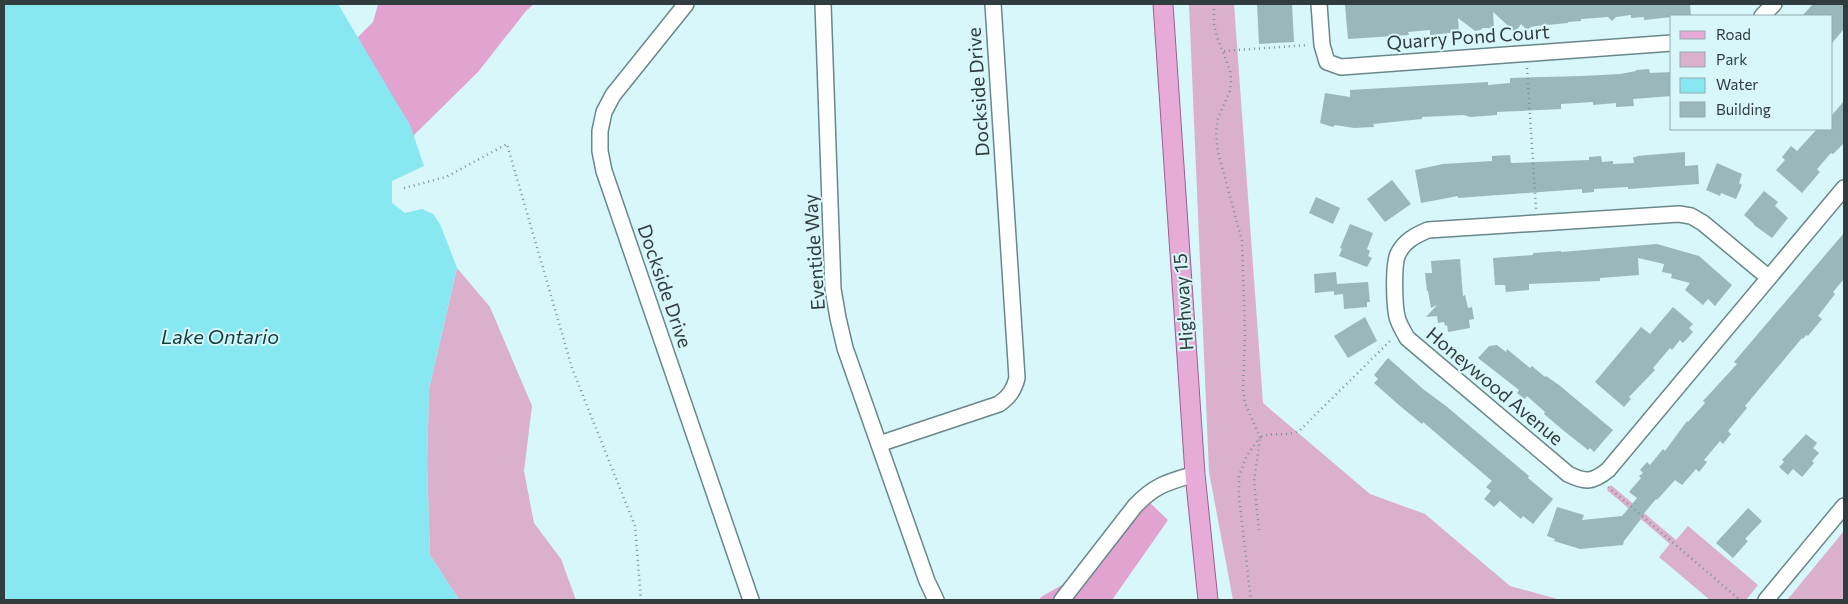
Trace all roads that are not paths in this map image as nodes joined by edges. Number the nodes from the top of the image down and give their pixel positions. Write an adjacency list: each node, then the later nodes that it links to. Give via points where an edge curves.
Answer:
1 (686, 4): 14 (street, Dockside Drive, via 612,94 604,112 600,151 604,172)
2 (823, 4): 11 (street, Eventide Way, via 833,289 845,348)
3 (993, 4): 11 (street, Dockside Drive, via 1017,378 1008,398 999,404)
4 (1163, 4): 12 (main road, Highway 15)
5 (1319, 4): 8 (street, Quarry Pond Court, via 1322,44 1328,62 1341,67)
6 (1774, 4): 7 (street)
7 (1763, 15)
8 (1670, 43)
9 (1844, 188): 10 (street)
10 (1769, 278): 10 (street, Honeywood Avenue, via 1608,470 1597,478 1581,481 1568,474 1407,338 1398,319 1394,268 1398,254 1407,242 1428,230 1679,214 1692,216 1703,223)
11 (879, 444): 15 (street, Eventide Way)
12 (1195, 474): 16 (street, via 1166,482 1148,492); 17 (main road, Highway 15)
13 (1844, 506): 18 (street)
14 (750, 600)
15 (936, 600)
16 (1062, 600)
17 (1208, 600)
18 (1766, 600)

